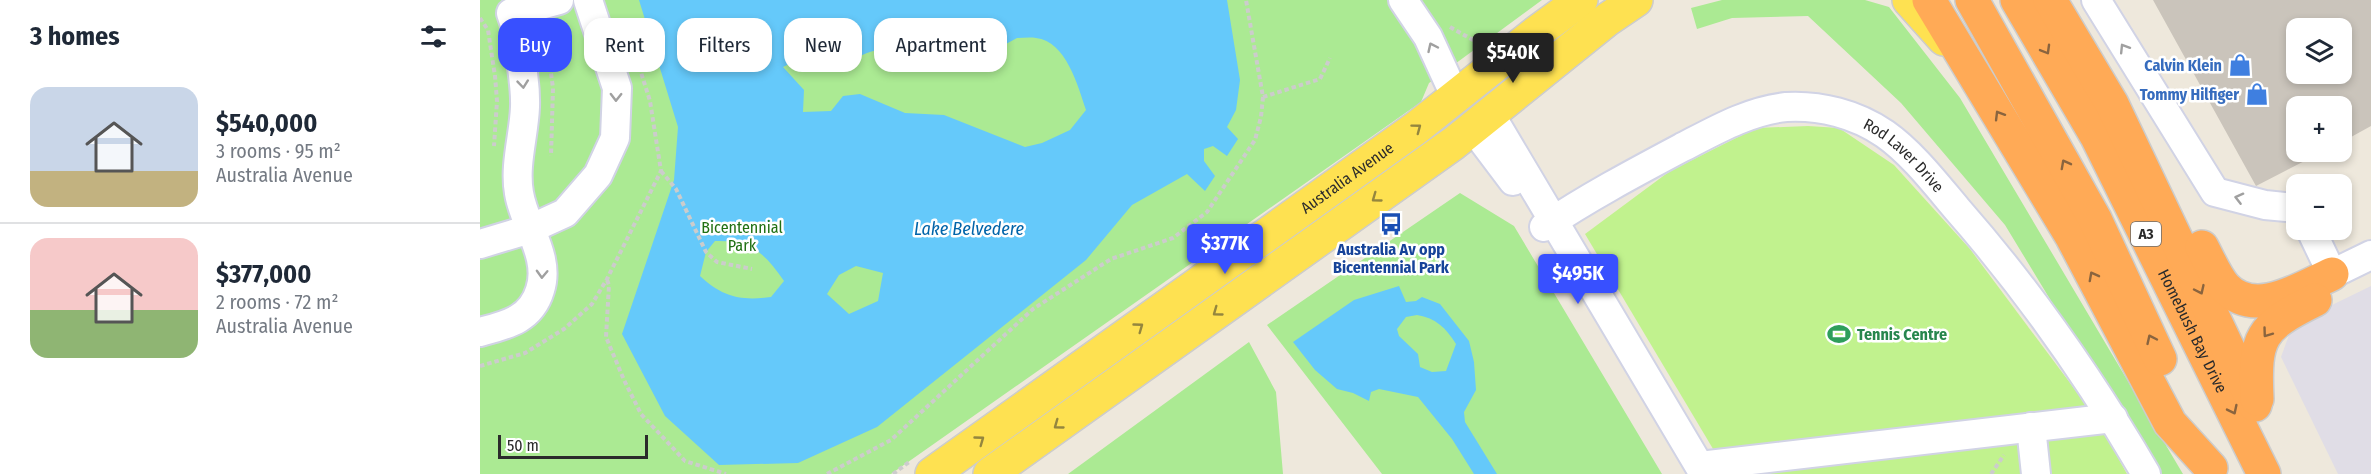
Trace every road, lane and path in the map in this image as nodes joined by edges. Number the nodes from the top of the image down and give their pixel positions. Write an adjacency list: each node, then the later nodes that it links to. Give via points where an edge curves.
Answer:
1 (559, 0): 25 (street, one-way to 25, via 511,14 525,105)
2 (588, 0): 29 (street, one-way to 29, via 617,88 615,138 598,175 565,213)
3 (1246, 0): 21 (path)
4 (1403, 0): 15 (street)
5 (1581, 0): 22 (main road, Australia Avenue)
6 (1636, 0): 17 (main road, Australia Avenue)
7 (1662, 0): 17 (main road, via 1612,33)
8 (1909, 0): 20 (main road)
9 (1929, 0): 20 (highway)
10 (1972, 0): 43 (highway, A3, one-way to 10, via 2095,219)
11 (2017, 0): 50 (highway, Homebush Bay Drive / A3, one-way to 50, via 2097,137)
12 (2050, 0): 23 (highway)
13 (2096, 0): 27 (street, one-way to 13, via 2215,192)
14 (480, 18): 25 (path, via 488,30 495,76 494,147)
15 (1428, 37): 16 (path, via 1447,25 1476,44); 22 (street, one-way to 15)
16 (1488, 45)
17 (1577, 46): 22 (main road, via 1535,58 1470,106); 24 (main road, Australia Avenue)
18 (1330, 58): 21 (path, via 1320,79)
19 (641, 72): 26 (path, via 650,101)
20 (1973, 72): 43 (highway, one-way to 20, via 2170,423 2072,237)
21 (1263, 97): 45 (path, via 1255,140 1207,212 1173,238 1111,259 1033,309 891,440)
22 (1456, 98): 46 (main road, Australia Avenue, one-way to 22)
23 (2112, 104): 36 (highway, via 2158,163 2224,286 2238,297 2254,301 2275,299); 39 (highway, one-way to 39)
24 (1482, 121): 28 (street); 47 (main road, Australia Avenue, one-way to 47)
25 (521, 149): 29 (street, via 519,196)
26 (661, 171): 33 (path, via 676,189 706,252 717,262); 35 (path)
27 (2286, 207)
28 (1549, 224): 40 (street, Rod Laver Drive, via 1669,155 1762,111 1809,107 1857,118 1885,134 1910,156 1990,247 2048,322); 42 (street)
29 (530, 229): 31 (street); 37 (street, one-way to 37, via 543,271 537,297 514,323)
30 (2315, 240): 36 (street)
31 (480, 244)
32 (2371, 255): 36 (street)
33 (752, 268)
34 (2371, 272): 36 (street)
35 (607, 279): 38 (path, via 592,304 564,329 525,353); 44 (path, via 606,337 642,414 685,460)
36 (2332, 282): 39 (highway, one-way to 39, via 2268,329 2258,347 2255,369)
37 (480, 332)
38 (480, 366)
39 (2258, 410): 51 (highway)
40 (2113, 418): 41 (street); 49 (street, Rod Laver Drive)
41 (2031, 427): 42 (street); 48 (street)
42 (1697, 471)
43 (2212, 471)
44 (726, 474)
45 (827, 474)
46 (932, 474)
47 (990, 474)
48 (2036, 474)
49 (2146, 474)
50 (2264, 474)
51 (2283, 474)

